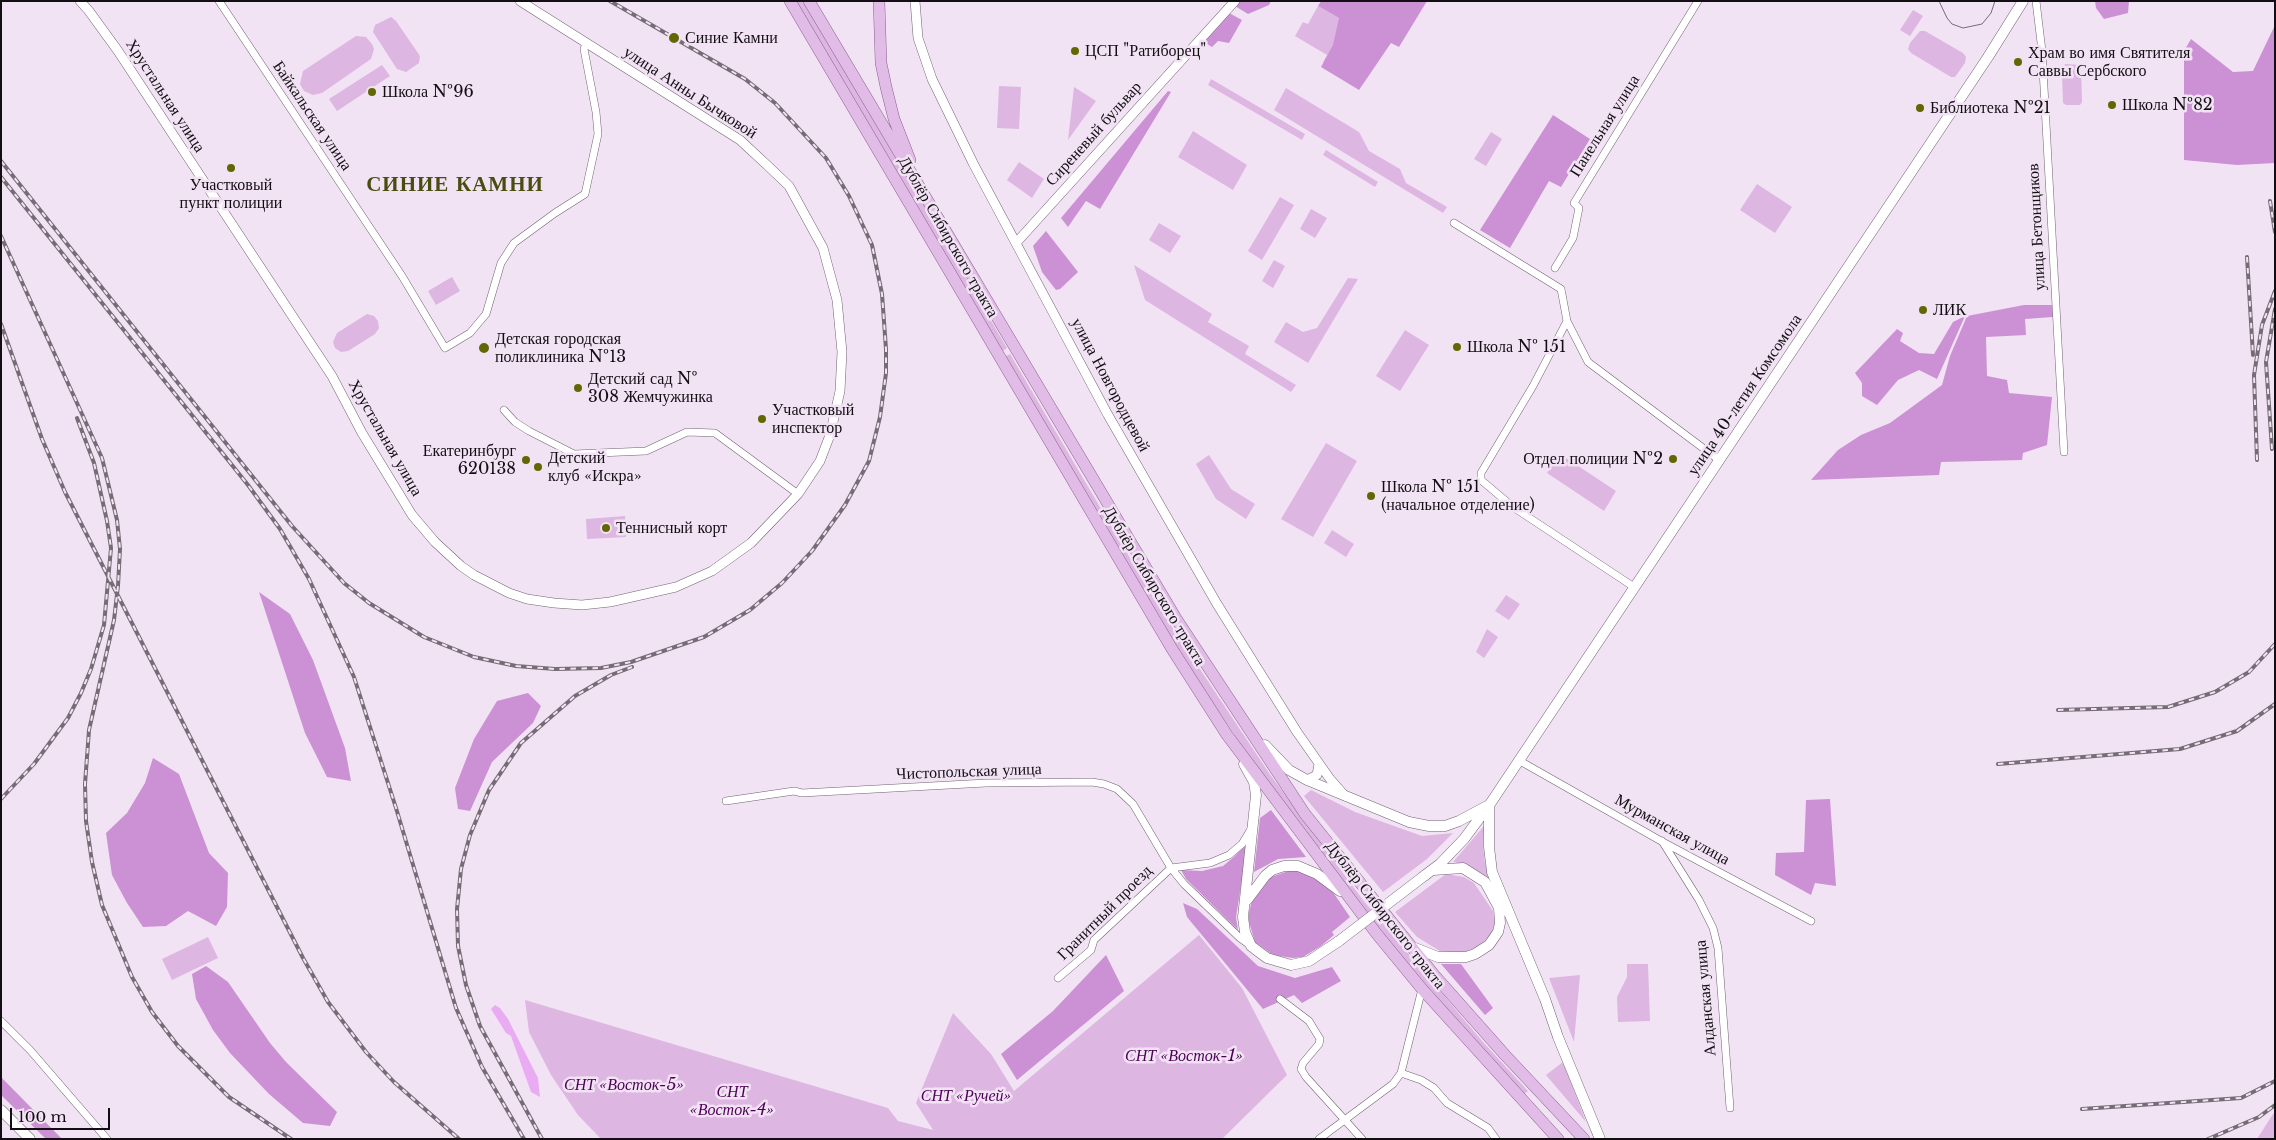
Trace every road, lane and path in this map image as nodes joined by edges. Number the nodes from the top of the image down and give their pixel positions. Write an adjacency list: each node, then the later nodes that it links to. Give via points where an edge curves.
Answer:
1 (80, 1): 21 (street, Хрустальная улица, via 118,50 332,376 412,515 461,566 509,593 540,602 582,605 627,599 676,587 712,571 751,543)
2 (219, 1): 12 (street, Байкальская улица, via 402,276 445,348 470,332 486,314 501,263 514,243 585,194 598,134 584,49)
3 (520, 1): 12 (street, улица Анны Бычковой)
4 (790, 1): 24 (main road, Дублёр Сибирского тракта, via 1157,625)
5 (808, 1): 13 (main road, Дублёр Сибирского тракта)
6 (879, 1): 13 (main road, Дублёр Сибирского тракта, via 881,63 894,120)
7 (915, 1): 15 (street, улица Новгородцевой, via 918,38 932,79)
8 (1236, 1): 15 (street, Сиреневый бульвар)
9 (1698, 1): 16 (street, Панельная улица, via 1574,203 1579,208 1573,238)
10 (2023, 1): 20 (main road, улица 40-летия Комсомола)
11 (2036, 1): 19 (street, улица Бетонщиков, via 2042,51)
12 (586, 44): 21 (street, улица Анны Бычковой, via 740,140 790,186 824,248 838,309 842,352 840,392 820,461)
13 (934, 212): 23 (main road, Дублёр Сибирского тракта)
14 (1454, 223): 17 (street, via 1561,289)
15 (1016, 243): 26 (street, улица Новгородцевой, via 1108,415 1217,604)
16 (1555, 268)
17 (1567, 322): 20 (street, via 1588,362); 22 (street, via 1481,473 1481,480 1513,507)
18 (504, 410): 21 (street, via 529,431 574,454 646,451 687,432 715,433)
19 (2064, 452)
20 (1719, 460): 22 (main road, улица 40-летия Комсомола)
21 (798, 494)
22 (1634, 587): 25 (main road, улица 40-летия Комсомола)
23 (1224, 694): 27 (main road, via 1272,754 1289,770); 38 (main road, Дублёр Сибирского тракта, via 1305,814)
24 (1227, 735): 31 (main road, via 1254,782); 36 (main road, Дублёр Сибирского тракта)
25 (1520, 760): 30 (main road, улица 40-летия Комсомола); 32 (street, Мурманская улица)
26 (1320, 764): 27 (street, via 1317,775); 28 (street, улица Новгородцевой)
27 (1307, 780): 28 (main road)
28 (1345, 796): 30 (main road, via 1409,822 1429,826 1445,826 1459,821)
29 (726, 801): 33 (street, Чистопольская улица, via 794,791 986,783 1098,783 1117,789 1133,804)
30 (1490, 804): 34 (main road, улица 40-летия Комсомола, via 1464,839); 55 (main road, via 1488,828 1492,872)
31 (1255, 819): 33 (street, via 1242,844 1229,855 1210,863); 35 (main road)
32 (1661, 841): 37 (street, Мурманская улица); 45 (street, Алданская улица, via 1699,900 1715,935)
33 (1171, 868): 39 (street, Чистопольская улица, via 1191,891); 40 (street, Гранитный проезд, via 1094,940 1091,950)
34 (1428, 873): 38 (main road, via 1463,868 1485,882 1499,908 1498,932 1489,945 1466,957 1438,957); 39 (main road, улица 40-летия Комсомола, bridge, via 1309,961 1291,965 1267,958)
35 (1244, 905): 36 (main road, via 1264,876 1278,867 1291,866 1327,879); 39 (main road, via 1244,925)
36 (1357, 909): 41 (main road, Дублёр Сибирского тракта)
37 (1811, 921)
38 (1409, 945): 54 (main road, Дублёр Сибирского тракта)
39 (1251, 946)
40 (1058, 978)
41 (1422, 989): 44 (street); 53 (main road, Дублёр Сибирского тракта)
42 (1280, 999): 47 (street, via 1309,1021 1320,1039 1301,1069)
43 (1, 1021): 49 (street)
44 (1402, 1070): 47 (street, via 1393,1084); 52 (street, via 1434,1088 1447,1103 1488,1128)
45 (1730, 1108)
46 (1, 1110): 48 (main road)
47 (1346, 1120): 50 (street); 51 (street)
48 (30, 1139)
49 (107, 1139)
50 (1319, 1139)
51 (1362, 1139)
52 (1496, 1139)
53 (1558, 1139)
54 (1584, 1139)
55 (1600, 1139)

